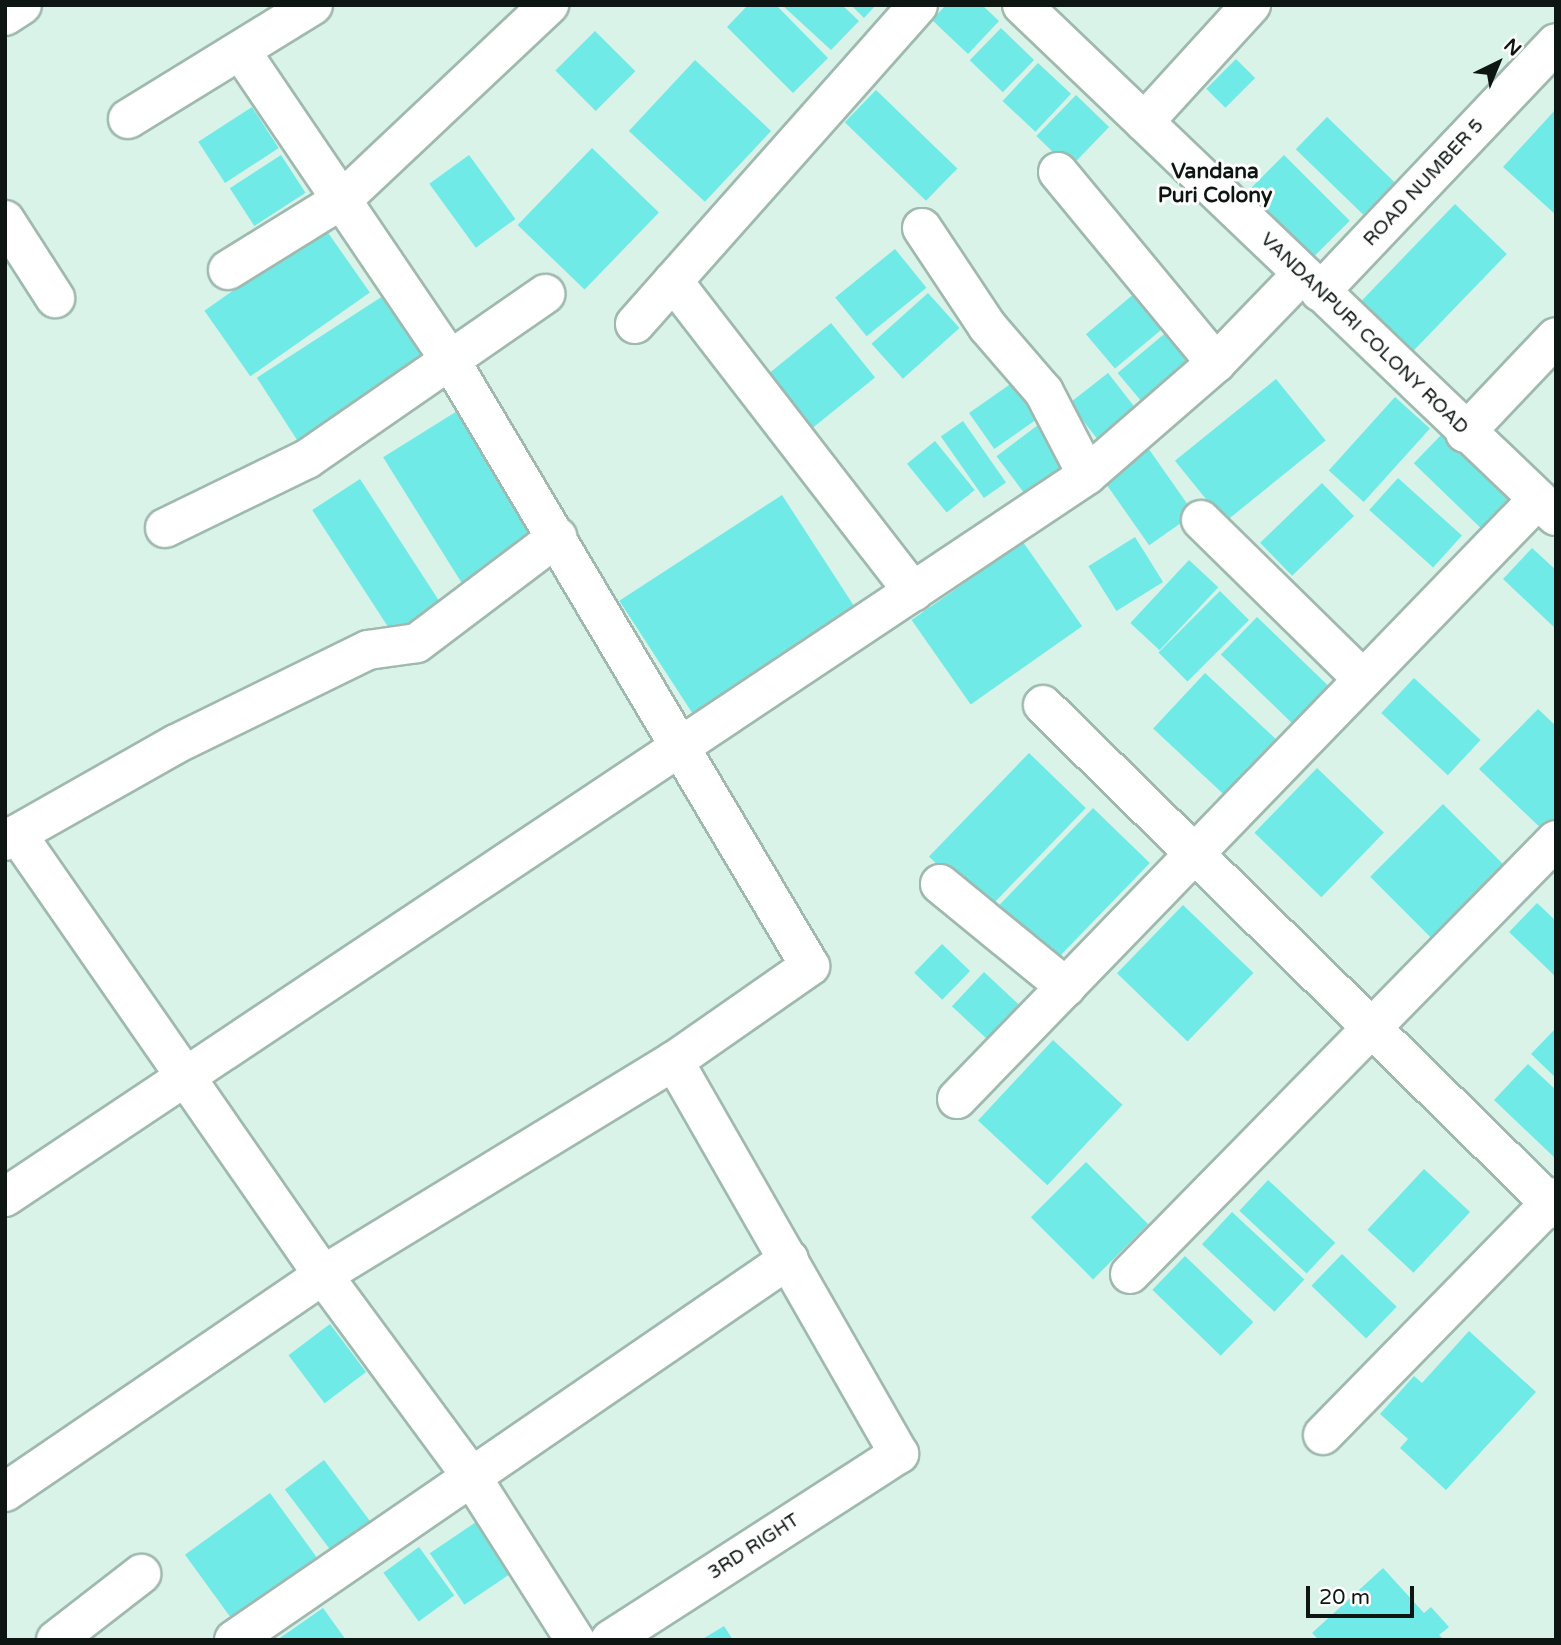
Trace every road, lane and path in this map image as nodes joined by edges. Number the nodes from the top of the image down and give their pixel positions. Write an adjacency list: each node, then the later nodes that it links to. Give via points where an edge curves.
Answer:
1 (22, 5): 7 (street)
2 (313, 5): 9 (street)
3 (549, 5): 13 (street)
4 (918, 5): 17 (street)
5 (1021, 5): 11 (street, VANDANPURI COLONY ROAD)
6 (1251, 5): 11 (street)
7 (5, 16)
8 (1556, 43): 18 (street, ROAD NUMBER 5)
9 (241, 51): 10 (street); 13 (street)
10 (128, 119)
11 (1143, 122): 18 (street, VANDANPURI COLONY ROAD)
12 (1058, 172): 24 (street)
13 (344, 198): 16 (street); 23 (street)
14 (5, 220): 20 (street)
15 (922, 228): 26 (street, via 987,326 1044,392)
16 (228, 270)
17 (673, 281): 21 (street); 31 (street)
18 (1311, 283): 24 (street, ROAD NUMBER 5); 25 (street, VANDANPURI COLONY ROAD)
19 (545, 294): 23 (street)
20 (55, 298)
21 (635, 324)
22 (1556, 337): 25 (street)
23 (450, 360): 29 (street, via 307,459); 30 (street)
24 (1216, 363): 26 (street, ROAD NUMBER 5)
25 (1465, 433): 27 (street, VANDANPURI COLONY ROAD)
26 (1087, 475): 31 (street, ROAD NUMBER 5)
27 (1547, 508): 32 (street)
28 (1201, 520): 32 (street)
29 (165, 528)
30 (557, 537): 34 (street); 35 (street, via 417,643 368,650 176,744)
31 (913, 592): 34 (street, ROAD NUMBER 5)
32 (1363, 679): 37 (street)
33 (1043, 705): 37 (street)
34 (680, 749): 41 (street, via 810,966); 42 (street, ROAD NUMBER 5)
35 (11, 838): 42 (street)
36 (1556, 840): 40 (street)
37 (1195, 853): 39 (street); 40 (street)
38 (940, 884): 39 (street)
39 (1066, 988): 43 (street)
40 (1371, 1028): 45 (street); 47 (street)
41 (674, 1060): 46 (street); 48 (street)
42 (186, 1078): 44 (street, ROAD NUMBER 5); 48 (street)
43 (957, 1099)
44 (5, 1197)
45 (1554, 1203): 49 (street)
46 (789, 1259): 50 (street); 56 (street, 3RD RIGHT, via 899,1454)
47 (1130, 1274)
48 (323, 1275): 50 (street); 51 (street)
49 (1323, 1435)
50 (471, 1476): 54 (street); 55 (street)
51 (5, 1492)
52 (141, 1574): 53 (street)
53 (56, 1640)
54 (234, 1640)
55 (575, 1640)
56 (610, 1640)

